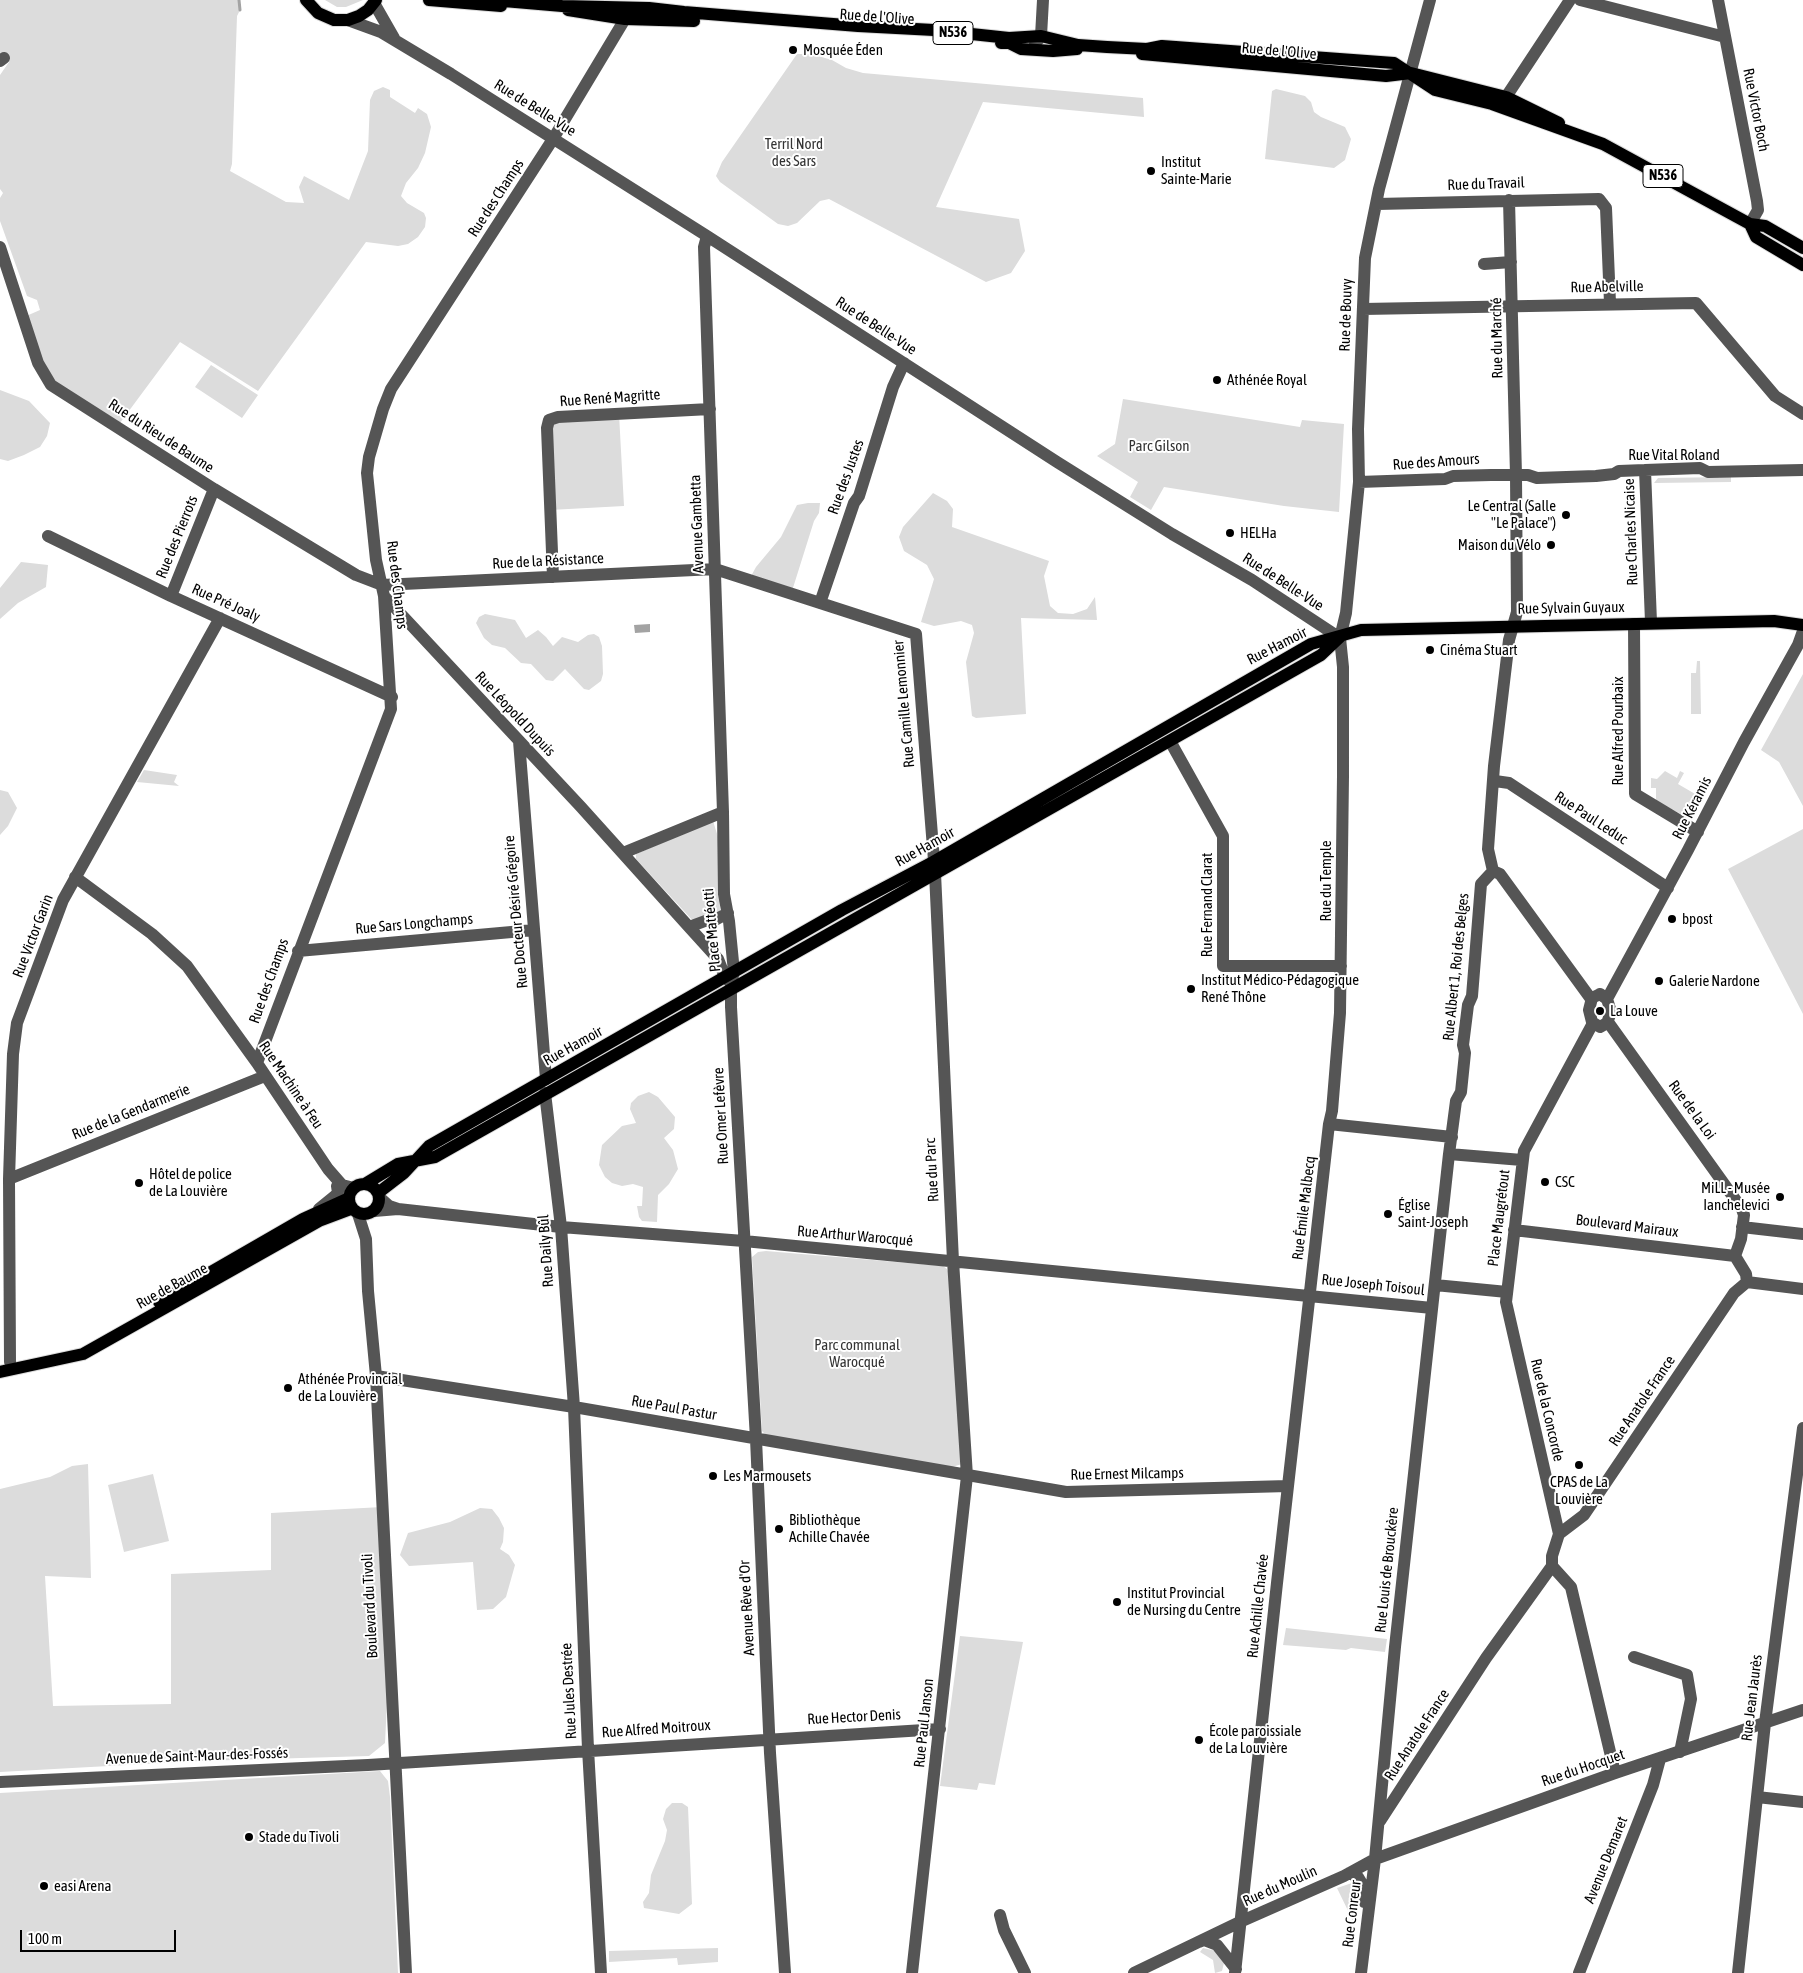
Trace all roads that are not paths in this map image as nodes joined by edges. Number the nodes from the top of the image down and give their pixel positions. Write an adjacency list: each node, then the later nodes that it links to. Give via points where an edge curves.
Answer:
1 (429, 0): 11 (main road, Rue de l'Olive / N536, via 574,10)
2 (492, 0): 10 (main road, Rue de l'Olive / N536)
3 (1043, 0): 14 (street)
4 (1430, 0): 18 (street, Rue de Bouvy)
5 (1570, 0): 19 (street)
6 (1580, 0): 15 (street)
7 (1718, 0): 15 (street, Rue Victor Boch)
8 (306, 1): 13 (main road, via 326,17)
9 (377, 1): 13 (main road, via 359,16); 16 (street, Rue de Belle-Vue)
10 (635, 4): 11 (main road, via 626,14 607,12); 14 (main road, Rue de l'Olive / N536, via 649,8 848,26 1009,38)
11 (598, 16): 12 (main road, Rue de l'Olive / N536)
12 (625, 19): 17 (main road, Rue de l'Olive / N536); 22 (street, Rue des Champs)
13 (348, 20): 16 (street, Rue de Belle-Vue, via 370,26)
14 (1041, 36): 17 (street, via 1032,45); 18 (main road, Rue de l'Olive / N536, via 1108,47 1147,49 1162,46 1394,63)
15 (1725, 36): 25 (street, Rue Victor Boch, via 1757,200 1758,210)
16 (396, 41): 22 (street, Rue de Belle-Vue)
17 (1010, 44): 18 (main road, Rue de l'Olive / N536, via 1021,49 1052,51 1067,48 1386,76)
18 (1411, 73): 19 (main road, Rue de l'Olive / N536); 20 (main road, Rue de l'Olive / N536, via 1435,90); 24 (street, Rue de Bouvy)
19 (1506, 97): 20 (street); 21 (main road, N536, via 1548,116)
20 (1492, 104): 21 (main road, N536)
21 (1575, 133): 25 (main road, N536, via 1634,160)
22 (553, 139): 26 (street, Rue de Belle-Vue); 46 (street, Rue des Champs, via 391,389 383,409 367,472 376,560)
23 (1509, 200): 24 (street, Rue du Travail); 29 (street, Rue du Marché); 32 (street, Rue du Travail, via 1595,197 1602,201 1606,208)
24 (1377, 204): 34 (street, Rue de Bouvy, via 1365,258)
25 (1750, 224): 28 (main road, N536, via 1765,226); 31 (main road, N536, via 1756,237)
26 (707, 236): 35 (street, Rue de Belle-Vue); 36 (street, Avenue Gambetta, via 704,247)
27 (0, 247): 42 (street, Rue du Rieu de Baume, via 38,363 51,385)
28 (1803, 248)
29 (1511, 262): 30 (street); 33 (street, Rue du Marché)
30 (1484, 264)
31 (1803, 265)
32 (1610, 303): 33 (street, Rue Abelville); 37 (street, Rue Abelville, via 1696,303 1775,396)
33 (1513, 305): 34 (street, Rue Abelville); 40 (street, Rue du Marché)
34 (1363, 309): 41 (street, Rue de Bouvy)
35 (904, 363): 48 (street, Rue des Justes); 55 (street, Rue de Belle-Vue)
36 (710, 409): 44 (street, Avenue Gambetta); 45 (street, Rue René Magritte, via 549,420)
37 (1803, 414)
38 (1645, 470): 39 (street, Rue Vital Roland); 40 (street, Rue Vital Roland, via 1596,476 1537,478); 50 (street, Rue Charles Nicaise)
39 (1803, 470)
40 (1516, 475): 41 (street, Rue des Amours); 53 (street, Rue du Marché, via 1517,612)
41 (1358, 482): 55 (street, Rue de Bouvy, via 1346,613)
42 (214, 489): 46 (street, Rue du Rieu de Baume); 47 (street, Rue des Pierrots)
43 (48, 536): 47 (street, Rue Pré Joaly)
44 (715, 569): 45 (street, Rue de la Résistance); 48 (street, Rue Camille Lemonnier); 60 (street, Avenue Gambetta)
45 (553, 577): 46 (street, Rue de la Résistance)
46 (383, 591): 56 (street, Rue des Champs); 57 (street, Rue Léopold Dupuis)
47 (171, 596): 49 (street, Rue Pré Joaly)
48 (820, 603): 63 (street, Rue Camille Lemonnier, via 916,634)
49 (220, 618): 56 (street, Rue Pré Joaly); 65 (street, Rue Victor Garin)
50 (1651, 622): 51 (main road, Rue Sylvain Guyaux); 52 (main road, Rue Sylvain Guyaux, via 1774,621)
51 (1634, 624): 53 (main road, Rue Sylvain Guyaux); 61 (street, Rue Alfred Pourbaix, via 1635,794)
52 (1803, 625)
53 (1513, 626): 55 (main road, Rue Sylvain Guyaux, via 1361,630); 59 (street, via 1494,766)
54 (1803, 631): 61 (street, Rue Kéramis)
55 (1337, 636): 58 (main road, Rue Hamoir, via 1321,655); 63 (main road, Rue Hamoir, via 1311,644); 71 (street, Rue du Temple, via 1343,687)
56 (392, 697): 70 (street, Rue des Champs, via 388,720)
57 (519, 741): 62 (street, Rue Léopold Dupuis); 69 (street, Rue Docteur Désiré Grégoire)
58 (1170, 741): 63 (main road, Rue Hamoir); 71 (street, Rue Fernand Clarat, via 1223,836 1223,966)
59 (1495, 781): 64 (street, via 1488,849); 66 (street, Rue Paul Leduc, via 1509,783)
60 (723, 812): 62 (street); 67 (street, Place Mattéotti, via 724,894)
61 (1698, 832): 66 (street, Rue Kéramis)
62 (623, 853): 68 (street, Place Mattéotti)
63 (934, 867): 72 (main road, Rue Hamoir); 99 (street, Rue du Parc)
64 (1493, 871): 73 (street, via 1500,874); 82 (street, Rue Albert 1, Roi des Belges, via 1481,884 1461,1092 1456,1101)
65 (75, 877): 77 (street, Rue Machine à Feu, via 152,934 187,966); 87 (street, Rue Victor Garin, via 18,1023 13,1054)
66 (1668, 888): 74 (street, Rue Kéramis)
67 (728, 913): 68 (street); 72 (street, Place Mattéotti)
68 (689, 927): 72 (street, Place Mattéotti, via 718,959)
69 (534, 930): 70 (street, Rue Sars Longchamps); 79 (street, Rue Docteur Désiré Grégoire)
70 (298, 951): 77 (street, Rue des Champs)
71 (1341, 966): 81 (street, Rue du Temple, via 1340,1013)
72 (730, 980): 79 (main road, Rue Hamoir); 80 (main road, Rue Hamoir); 97 (street, Rue Omer Lefèvre)
73 (1591, 999): 74 (street, via 1598,994); 76 (street, via 1589,1010)
74 (1607, 999): 75 (street, via 1611,1012)
75 (1608, 1022): 76 (street, via 1602,1027); 93 (street, Rue de la Loi, via 1737,1200 1742,1209)
76 (1593, 1023): 84 (street, via 1524,1150)
77 (256, 1063): 78 (street, Rue Machine à Feu)
78 (265, 1076): 86 (street, Rue Machine à Feu); 87 (street, Rue de la Gendarmerie)
79 (546, 1079): 85 (main road, Rue Hamoir, via 429,1146)
80 (546, 1093): 85 (main road, Rue Hamoir, via 435,1157); 94 (street, Rue Daily Bûl)
81 (1329, 1124): 82 (street); 104 (street, Rue Émile Malbecq)
82 (1452, 1137): 83 (street, Rue Albert 1, Roi des Belges)
83 (1449, 1154): 84 (street, Place Maugrétout); 101 (street)
84 (1522, 1160): 95 (street, Place Maugrétout)
85 (415, 1162): 89 (main road, Rue Hamoir); 90 (main road, Rue Hamoir, via 398,1164)
86 (328, 1169): 88 (street, Rue Machine à Feu); 90 (street, Rue Machine à Feu)
87 (9, 1179): 106 (street, Rue Victor Garin)
88 (336, 1186): 90 (street, Rue Machine à Feu, via 342,1194); 92 (street, via 338,1193)
89 (378, 1195): 90 (main road, via 378,1204); 90 (main road, via 374,1188); 91 (street, Rue Arthur Warocqué, via 389,1206)
90 (358, 1202): 91 (street, Rue Arthur Warocqué); 92 (main road, Rue de Baume); 107 (main road, Rue de Baume, via 82,1354); 108 (street, Boulevard du Tivoli, via 366,1237)
91 (398, 1209): 94 (street, Rue Arthur Warocqué)
92 (317, 1211): 106 (main road, Rue de Baume, via 80,1346)
93 (1743, 1223): 96 (street); 98 (street)
94 (561, 1227): 97 (street, Rue Arthur Warocqué); 109 (street, Rue Daily Bûl)
95 (1514, 1230): 98 (street, Boulevard Mairaux); 103 (street, Place Maugrétout)
96 (1803, 1234)
97 (744, 1241): 99 (street, Rue Arthur Warocqué); 111 (street, Avenue Rêve d'Or)
98 (1735, 1256): 100 (street)
99 (953, 1261): 104 (street, Rue Arthur Warocqué); 112 (street, Rue du Parc)
100 (1747, 1282): 102 (street); 114 (street, Rue Anatole France, via 1734,1293 1584,1515)
101 (1435, 1284): 103 (street); 105 (street, Rue Louis de Brouckère)
102 (1803, 1289)
103 (1507, 1292): 114 (street, Rue de la Concorde, via 1506,1302)
104 (1310, 1295): 105 (street, Rue Joseph Toisoul); 113 (street, Rue Achille Chavée)
105 (1432, 1308): 129 (street, Rue Louis de Brouckère)
106 (5, 1363)
107 (0, 1372)
108 (376, 1376): 109 (street, Rue Paul Pastur); 124 (street, Boulevard du Tivoli)
109 (574, 1407): 111 (street, Rue Paul Pastur); 121 (street, Rue Jules Destrée)
110 (1803, 1428): 118 (street, Rue Jean Jaurès)
111 (756, 1439): 112 (street, Rue Paul Pastur); 120 (street, Avenue Rêve d'Or)
112 (967, 1476): 113 (street, Rue Ernest Milcamps, via 1066,1492); 119 (street, Rue Paul Janson)
113 (1288, 1486): 133 (street, Rue Achille Chavée)
114 (1559, 1534): 115 (street)
115 (1552, 1566): 125 (street, via 1571,1587); 129 (street, Rue Anatole France, via 1486,1658)
116 (1634, 1657): 122 (street, via 1687,1675 1691,1700)
117 (1803, 1710): 118 (street, Rue du Hocquet)
118 (1765, 1723): 122 (street, Rue du Hocquet); 127 (street, Rue Jean Jaurès)
119 (940, 1729): 120 (street, Rue Hector Denis); 139 (street, Rue Paul Janson)
120 (769, 1738): 121 (street, Rue Alfred Moitroux); 138 (street, Avenue Rêve d'Or)
121 (588, 1749): 124 (street, Rue Alfred Moitroux); 137 (street, Rue Jules Destrée)
122 (1680, 1752): 123 (street, Rue du Hocquet)
123 (1660, 1759): 125 (street, Rue du Hocquet); 144 (street, Avenue Demaret, via 1653,1786)
124 (395, 1761): 126 (street, Avenue de Saint-Maur-des-Fossés, via 368,1765); 136 (street, Boulevard du Tivoli)
125 (1615, 1773): 130 (street, Rue du Hocquet)
126 (0, 1782)
127 (1757, 1797): 128 (street); 145 (street, Rue Jean Jaurès)
128 (1803, 1802)
129 (1378, 1823): 130 (street, Rue Louis de Brouckère)
130 (1375, 1859): 131 (street, Rue du Moulin); 143 (street, Rue Conreur)
131 (1349, 1873): 133 (street, Rue du Moulin); 142 (street, Rue Conreur, via 1358,1877 1365,1893)
132 (1000, 1914): 140 (street, via 1004,1930)
133 (1242, 1921): 134 (street, Rue du Moulin); 135 (street, Rue Achille Chavée)
134 (1199, 1942): 135 (street, via 1204,1940 1217,1944); 141 (street, Rue du Moulin)
135 (1236, 1971)
136 (406, 1973)
137 (601, 1973)
138 (785, 1973)
139 (912, 1973)
140 (1025, 1973)
141 (1134, 1973)
142 (1353, 1973)
143 (1361, 1973)
144 (1579, 1973)
145 (1738, 1973)

